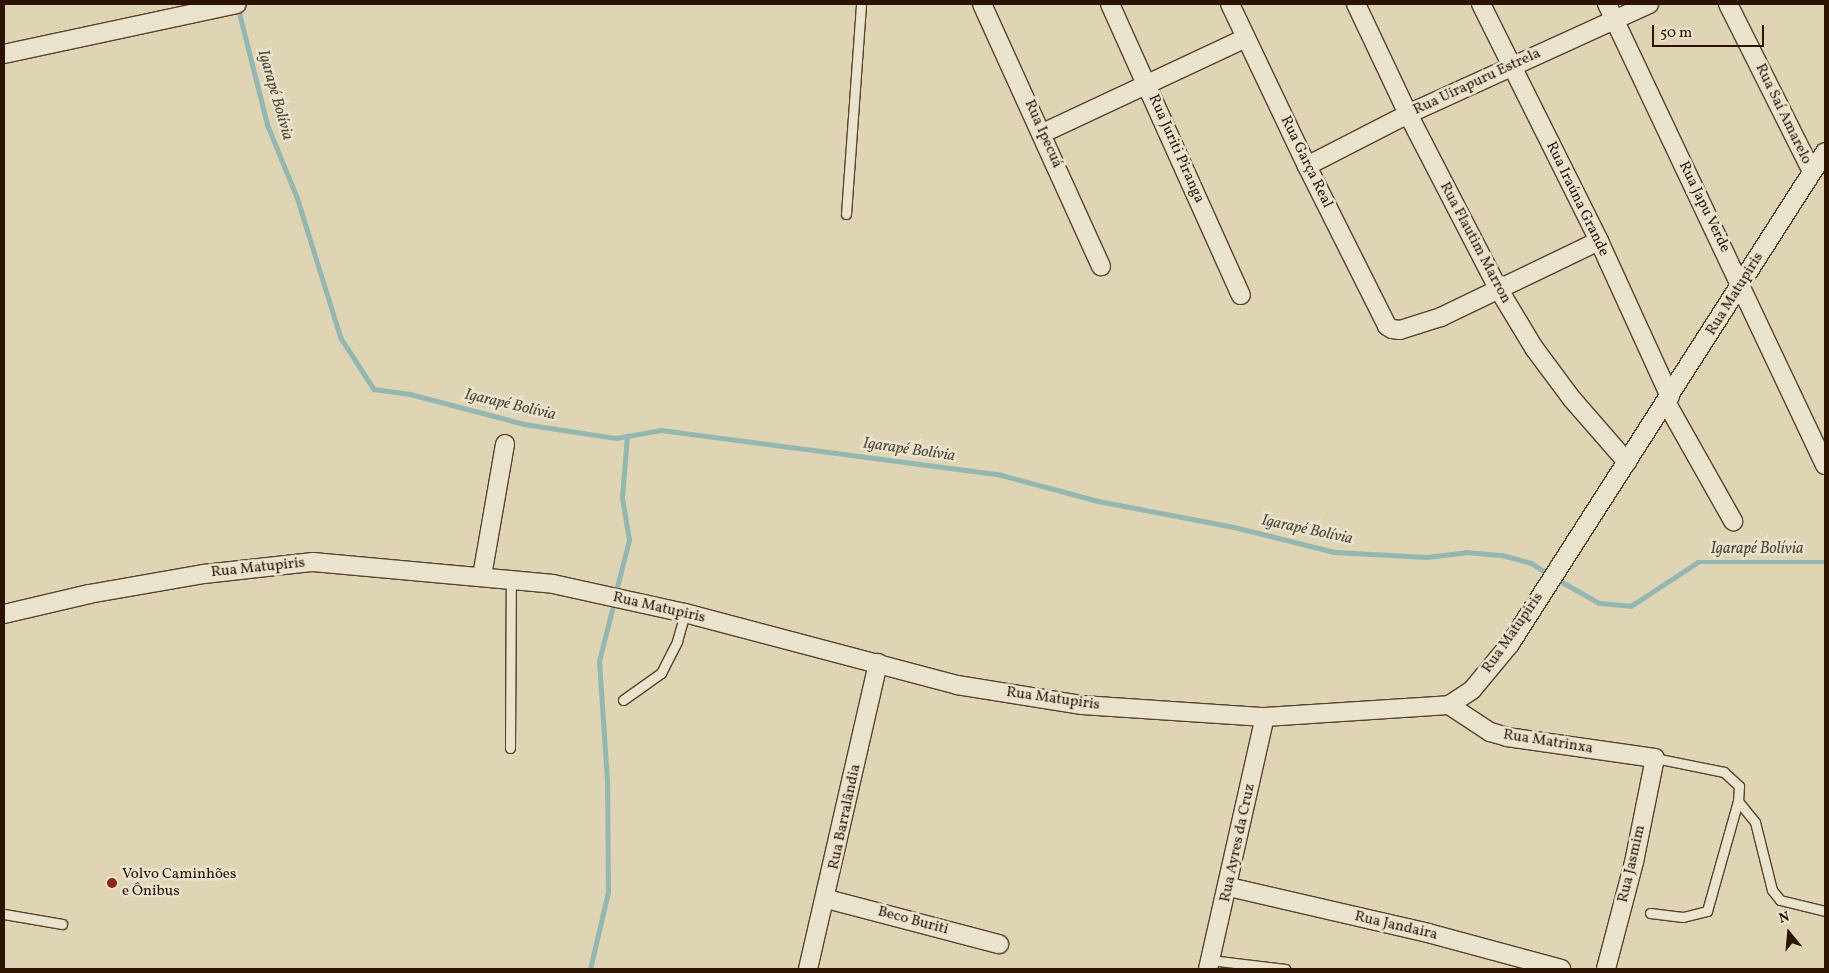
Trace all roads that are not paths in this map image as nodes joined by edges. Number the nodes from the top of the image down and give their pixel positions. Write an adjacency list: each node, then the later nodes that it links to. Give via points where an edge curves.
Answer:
1 (237, 4): 13 (street)
2 (861, 4): 21 (lane)
3 (982, 4): 17 (street, Rua Ipecuá)
4 (1110, 4): 15 (street, Rua Juriti Piranga)
5 (1230, 4): 12 (street, Rua Garça Real)
6 (1356, 4): 16 (street, Rua Flautim Marron)
7 (1481, 4): 14 (street, Rua Iraúna Grande)
8 (1607, 4): 11 (street, Rua Japu Verde)
9 (1649, 4): 11 (street, Rua Uirapuru Estrela)
10 (1728, 4): 20 (street, Rua Saí Amarelo)
11 (1615, 21): 14 (street, Rua Uirapuru Estrela); 24 (street, Rua Japu Verde)
12 (1246, 38): 15 (street); 19 (street, Rua Garça Real)
13 (4, 54)
14 (1511, 66): 16 (street, Rua Uirapuru Estrela); 22 (street, Rua Iraúna Grande)
15 (1147, 82): 17 (street); 26 (street, Rua Juriti Piranga)
16 (1408, 114): 19 (street, Rua Uirapuru Estrela); 25 (street, Rua Flautim Marron)
17 (1043, 134): 23 (street, Rua Ipecuá)
18 (1825, 152): 20 (street, Rua Matupiris)
19 (1307, 166): 25 (street, Rua Garça Real, via 1392,329 1400,330 1441,317)
20 (1811, 170): 24 (street, Rua Matupiris)
21 (846, 214)
22 (1599, 241): 25 (street); 27 (street, Rua Iraúna Grande)
23 (1101, 266)
24 (1741, 285): 27 (street, Rua Matupiris); 30 (street, Rua Japu Verde)
25 (1498, 290): 29 (street, Rua Flautim Marron, via 1534,348 1572,399)
26 (1241, 294)
27 (1668, 399): 29 (street, Rua Matupiris); 31 (street, Rua Iraúna Grande)
28 (505, 444): 32 (street)
29 (1627, 462): 38 (street, Rua Matupiris, via 1491,669 1472,690)
30 (1825, 465)
31 (1733, 521)
32 (482, 576): 33 (street, Rua Matupiris); 35 (street, Rua Matupiris, via 313,562 89,594)
33 (511, 579): 34 (street, Rua Matupiris, via 553,584); 40 (lane)
34 (685, 613): 36 (street, Rua Matupiris); 37 (lane, via 677,641 661,673)
35 (4, 614)
36 (878, 663): 39 (street, Rua Matupiris, via 957,685 1082,705); 44 (street, Rua Barralândia)
37 (622, 700)
38 (1449, 705): 39 (street, Rua Matupiris); 41 (street, Rua Matrinxa, via 1490,732 1507,737)
39 (1265, 717): 43 (street, Rua Ayres da Cruz)
40 (510, 748)
41 (1655, 758): 42 (lane, via 1724,772 1739,786); 54 (street, Rua Jasmim, via 1634,862)
42 (1738, 802): 45 (lane, via 1755,822 1772,890 1780,900); 46 (lane, via 1706,911 1683,917)
43 (1229, 887): 50 (street, Rua Ayres da Cruz); 53 (street, Rua Jandaira, via 1428,933)
44 (827, 899): 49 (street, Beco Buriti); 51 (street, Rua Barralândia)
45 (1825, 911)
46 (1650, 913)
47 (4, 914): 48 (lane)
48 (62, 924)
49 (999, 944)
50 (1209, 965): 52 (lane)
51 (808, 969)
52 (1285, 969)
53 (1561, 969)
54 (1606, 969)

